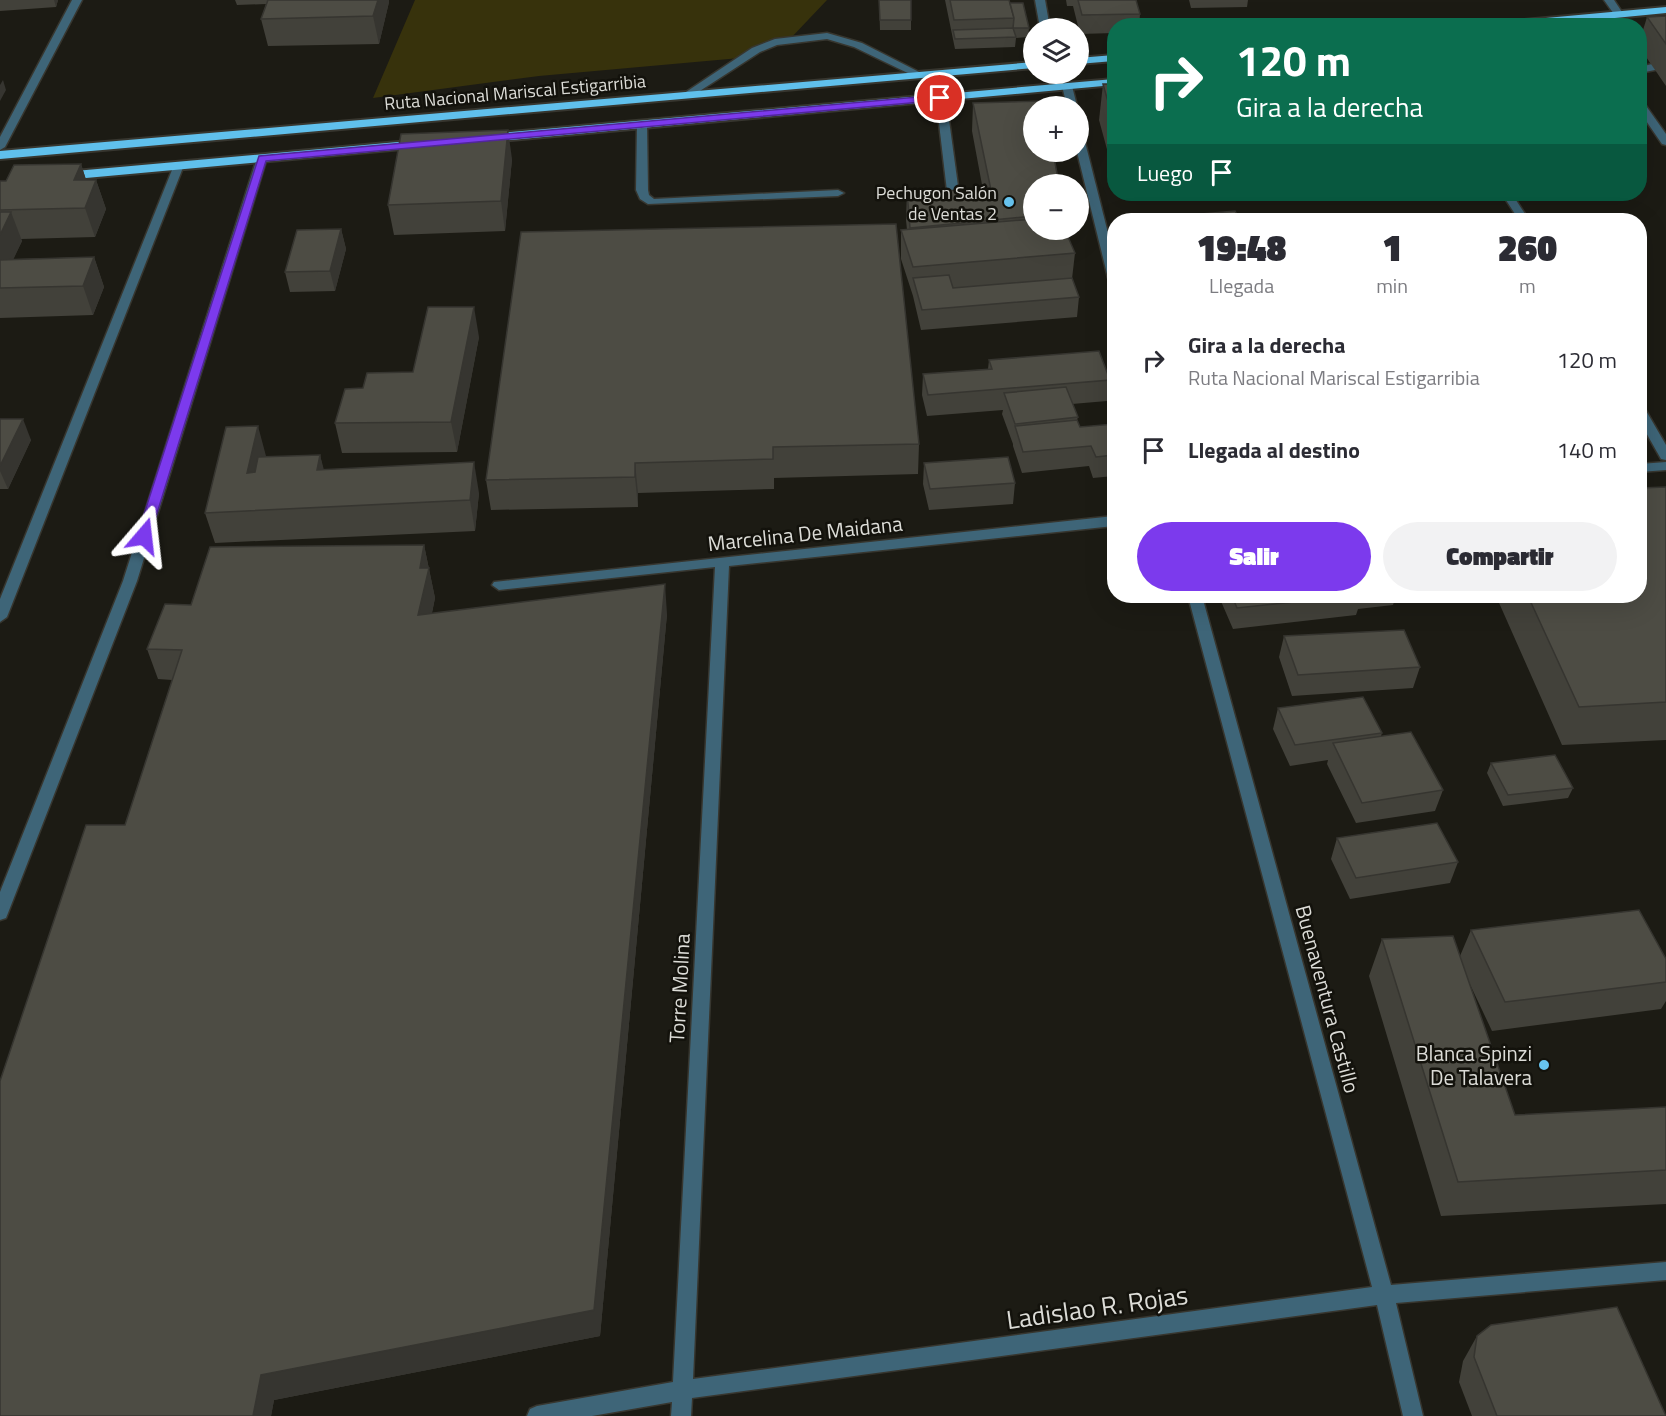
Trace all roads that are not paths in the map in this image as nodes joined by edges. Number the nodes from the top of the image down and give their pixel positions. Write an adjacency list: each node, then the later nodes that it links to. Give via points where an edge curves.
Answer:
1 (77, 0): 24 (street)
2 (1040, 0): 6 (street)
3 (1609, 0): 5 (street)
4 (1666, 10): 5 (highway)
5 (1619, 15): 7 (highway)
6 (1043, 18)
7 (1584, 18)
8 (1647, 44): 12 (street, via 1657,65)
9 (1107, 59): 10 (highway)
10 (1089, 60)
11 (1023, 66): 13 (highway, Ruta Nacional Mariscal Estigarribia)
12 (1647, 69)
13 (920, 75): 16 (highway, Ruta Nacional Mariscal Estigarribia); 16 (street, via 858,45 827,36 775,42 756,50)
14 (1107, 83): 15 (highway)
15 (1067, 86): 17 (street); 18 (highway)
16 (685, 96): 25 (highway, Ruta Nacional Mariscal Estigarribia)
17 (1070, 96)
18 (940, 98): 20 (highway); 31 (street)
19 (1647, 115): 22 (street)
20 (642, 124): 21 (highway); 30 (street, via 642,190 652,202)
21 (476, 139)
22 (1666, 142)
23 (428, 143): 26 (highway)
24 (0, 147)
25 (0, 155)
26 (262, 158): 28 (highway); 42 (street, via 130,581)
27 (1085, 162): 32 (street)
28 (179, 165): 29 (highway); 41 (street)
29 (48, 177)
30 (838, 194)
31 (955, 208)
32 (1107, 250)
33 (1647, 424): 34 (street)
34 (1666, 456)
35 (1666, 465): 36 (street)
36 (1647, 467)
37 (1107, 522): 38 (street, Marcelina De Maidana)
38 (722, 563): 39 (street, Marcelina De Maidana); 45 (street, Torre Molina)
39 (500, 585)
40 (1197, 603): 44 (street, Buenaventura Castillo)
41 (0, 617)
42 (0, 913)
43 (1666, 1271): 44 (street, Ladislao R. Rojas)
44 (1384, 1295): 45 (street, Ladislao R. Rojas); 48 (street, Buenaventura Castillo)
45 (681, 1390): 46 (street, Ladislao R. Rojas); 47 (street, Torre Molina)
46 (537, 1416)
47 (681, 1416)
48 (1413, 1416)

